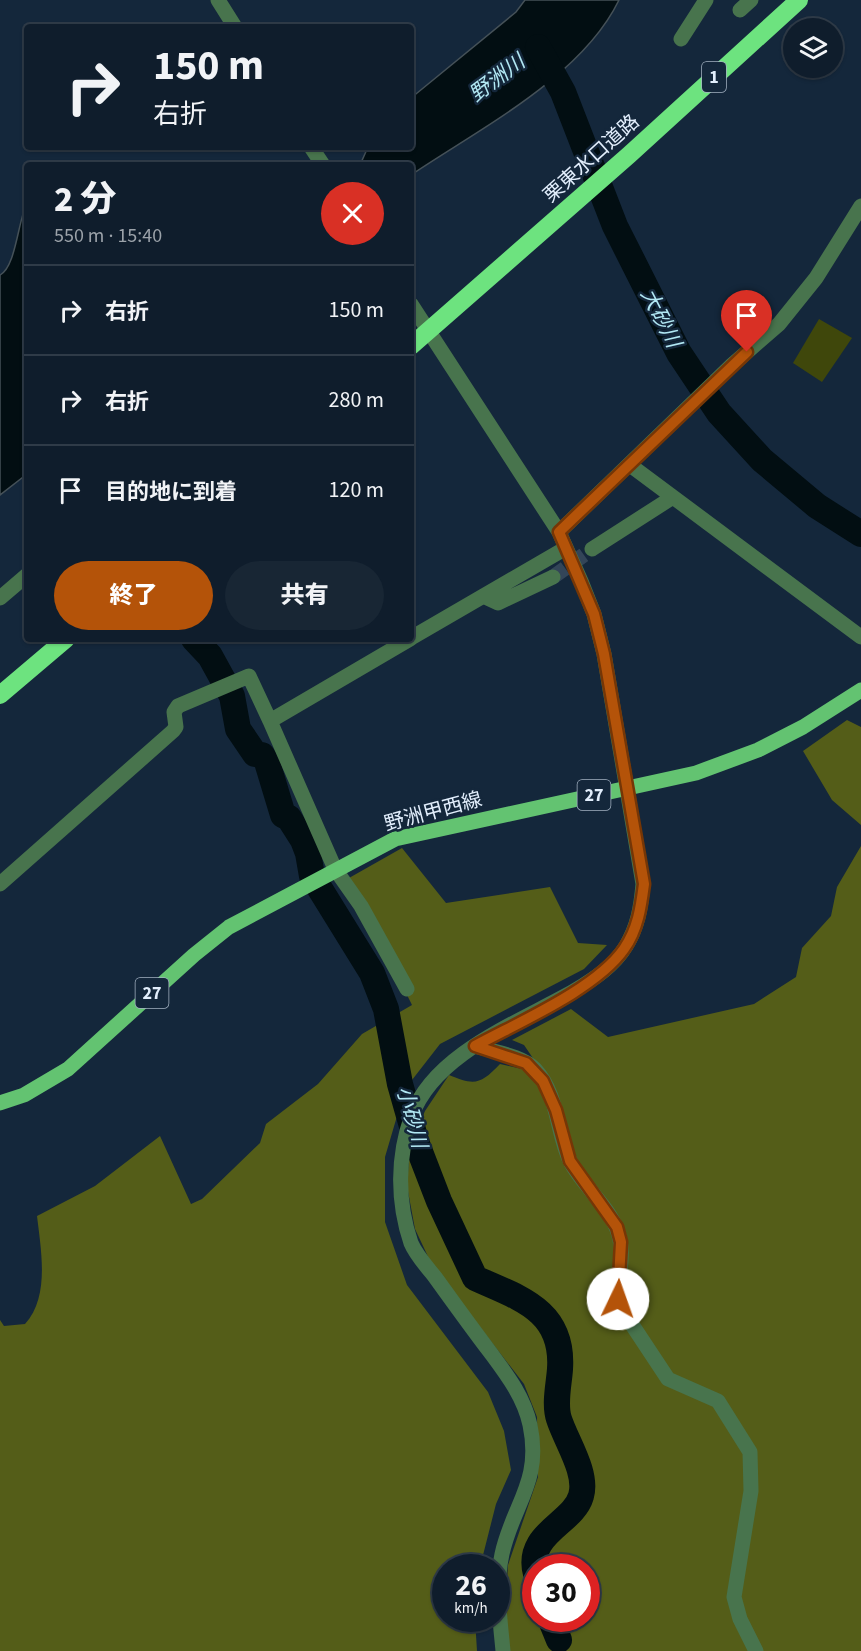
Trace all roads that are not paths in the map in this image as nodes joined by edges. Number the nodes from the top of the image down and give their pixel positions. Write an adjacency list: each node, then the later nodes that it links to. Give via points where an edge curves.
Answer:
1 (218, 0): 4 (street)
2 (706, 0): 5 (street)
3 (799, 0): 8 (highway, 栗東水口道路 / 1)
4 (234, 24)
5 (681, 39)
6 (861, 206): 10 (street, via 816,278 779,324)
7 (414, 309): 8 (street)
8 (428, 331): 9 (highway, 栗東水口道路 / 1); 12 (street)
9 (414, 343)
10 (630, 465): 11 (street); 12 (street)
11 (673, 497): 14 (street); 20 (street)
12 (559, 532): 13 (street)
13 (566, 548): 17 (street); 26 (street, via 594,614)
14 (592, 549)
15 (553, 577): 17 (street, via 498,603)
16 (24, 578): 18 (street)
17 (483, 596): 19 (street)
18 (0, 598)
19 (414, 637)
20 (861, 637)
21 (62, 642): 24 (highway)
22 (405, 642): 25 (street)
23 (861, 690): 26 (main road, 野洲甲西線 / 27, via 758,750 696,773)
24 (0, 695)
25 (270, 721): 27 (street); 28 (street, via 249,676 176,708 173,731)
26 (626, 787): 27 (main road, 野洲甲西線 / 27, via 395,840); 30 (street, via 644,884 641,914 625,948 593,979)
27 (335, 869): 29 (street, via 361,906); 31 (main road, 野洲甲西線 / 27, via 229,927 68,1069 24,1095)
28 (0, 884)
29 (407, 989)
30 (475, 1046): 32 (street, via 444,1067 423,1094 412,1114 402,1149 400,1179 412,1245 517,1390 530,1426 531,1478 509,1532 499,1575); 33 (street, via 526,1063 543,1081 556,1110 570,1161 617,1227 621,1242 621,1308 668,1379 718,1401 750,1452 751,1491 734,1597)
31 (0, 1103)
32 (503, 1651)
33 (756, 1651)

